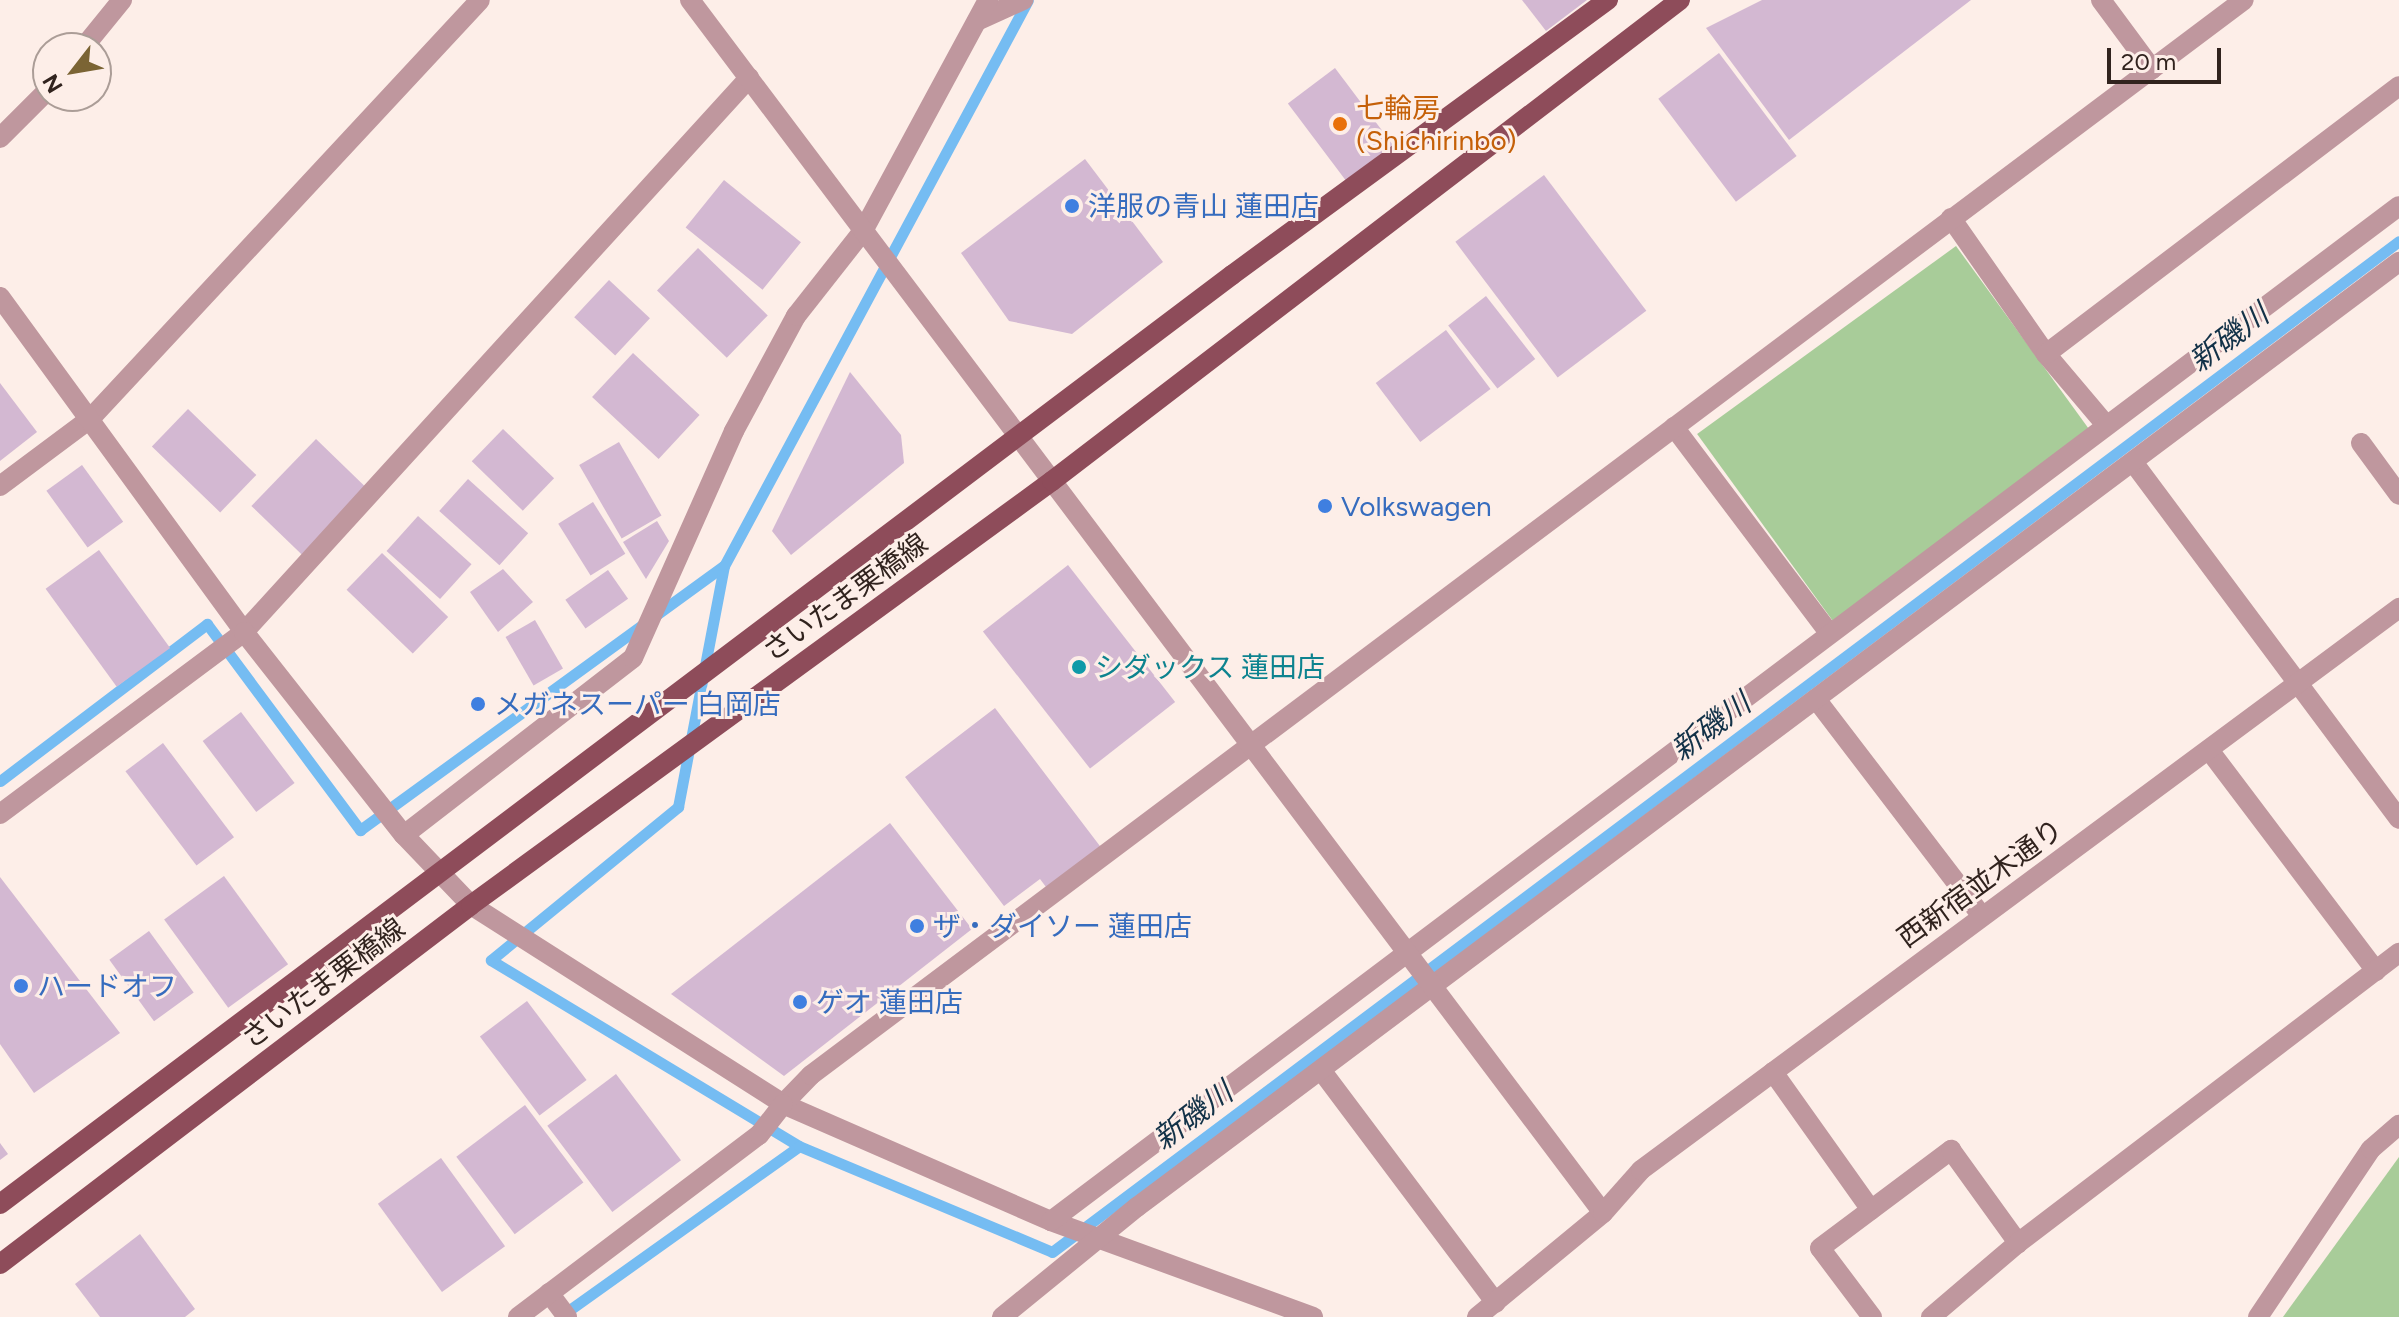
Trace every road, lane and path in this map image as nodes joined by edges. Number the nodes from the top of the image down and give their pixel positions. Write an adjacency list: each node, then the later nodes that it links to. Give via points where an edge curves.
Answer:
1 (122, 0): 11 (street)
2 (480, 0): 23 (street)
3 (690, 0): 13 (street)
4 (988, 0): 10 (street)
5 (1023, 0): 10 (street)
6 (1608, 0): 26 (main road, さいたま栗橋線)
7 (1680, 0): 29 (main road, さいたま栗橋線)
8 (2101, 0): 12 (street)
9 (2244, 0): 12 (street)
10 (977, 21): 19 (street)
11 (96, 32)
12 (2152, 69): 18 (street)
13 (749, 78): 19 (street); 34 (street)
14 (2399, 86): 22 (street)
15 (32, 106): 16 (street)
16 (0, 138)
17 (2399, 206): 24 (street)
18 (1951, 218): 22 (street); 25 (street)
19 (863, 231): 26 (street); 41 (street, via 796,316 734,431 633,658)
20 (2399, 262): 28 (street)
21 (0, 297): 23 (street)
22 (2046, 354): 24 (street)
23 (90, 419): 30 (street); 34 (street)
24 (2106, 425): 33 (street)
25 (1674, 427): 33 (street); 37 (street)
26 (1018, 435): 29 (street); 42 (main road, さいたま栗橋線)
27 (2361, 443): 31 (street)
28 (2133, 462): 35 (street); 36 (street)
29 (1052, 481): 37 (street); 43 (main road, さいたま栗橋線)
30 (0, 486)
31 (2399, 495)
32 (2396, 616): 35 (street, 西新宿並木通り)
33 (1828, 631): 45 (street)
34 (244, 632): 39 (street); 41 (street)
35 (2295, 682): 38 (street, 西新宿並木通り); 40 (street)
36 (1816, 699): 44 (street); 48 (street)
37 (1251, 745): 45 (street); 51 (street, via 811,1075)
38 (2209, 750): 44 (street, 西新宿並木通り); 47 (street)
39 (0, 814)
40 (2399, 819)
41 (404, 835): 42 (street)
42 (440, 875): 43 (street); 53 (main road, さいたま栗橋線)
43 (471, 905): 51 (street); 59 (main road, さいたま栗橋線)
44 (1982, 916): 50 (street, 西新宿並木通り)
45 (1407, 951): 48 (street); 56 (street)
46 (2399, 953): 47 (street)
47 (2376, 971): 58 (street)
48 (1434, 986): 49 (street); 55 (street)
49 (1321, 1070): 57 (street); 61 (street)
50 (1773, 1072): 54 (street); 55 (street, 西新宿並木通り, via 1641,1170)
51 (783, 1104): 56 (street); 60 (street, via 759,1135)
52 (2399, 1125): 69 (street, via 2371,1149)
53 (0, 1204)
54 (1871, 1210): 58 (street, via 1951,1150); 67 (street, via 1820,1248)
55 (1603, 1213): 61 (street, 西新宿並木通り)
56 (1051, 1221): 57 (street)
57 (1101, 1238): 64 (street); 65 (street)
58 (2018, 1243): 68 (street)
59 (0, 1264)
60 (549, 1293): 62 (street); 63 (street)
61 (1496, 1303): 66 (street, 西新宿並木通り)
62 (518, 1317)
63 (567, 1317)
64 (1002, 1317)
65 (1313, 1317)
66 (1477, 1317)
67 (1872, 1317)
68 (1931, 1317)
69 (2258, 1317)

